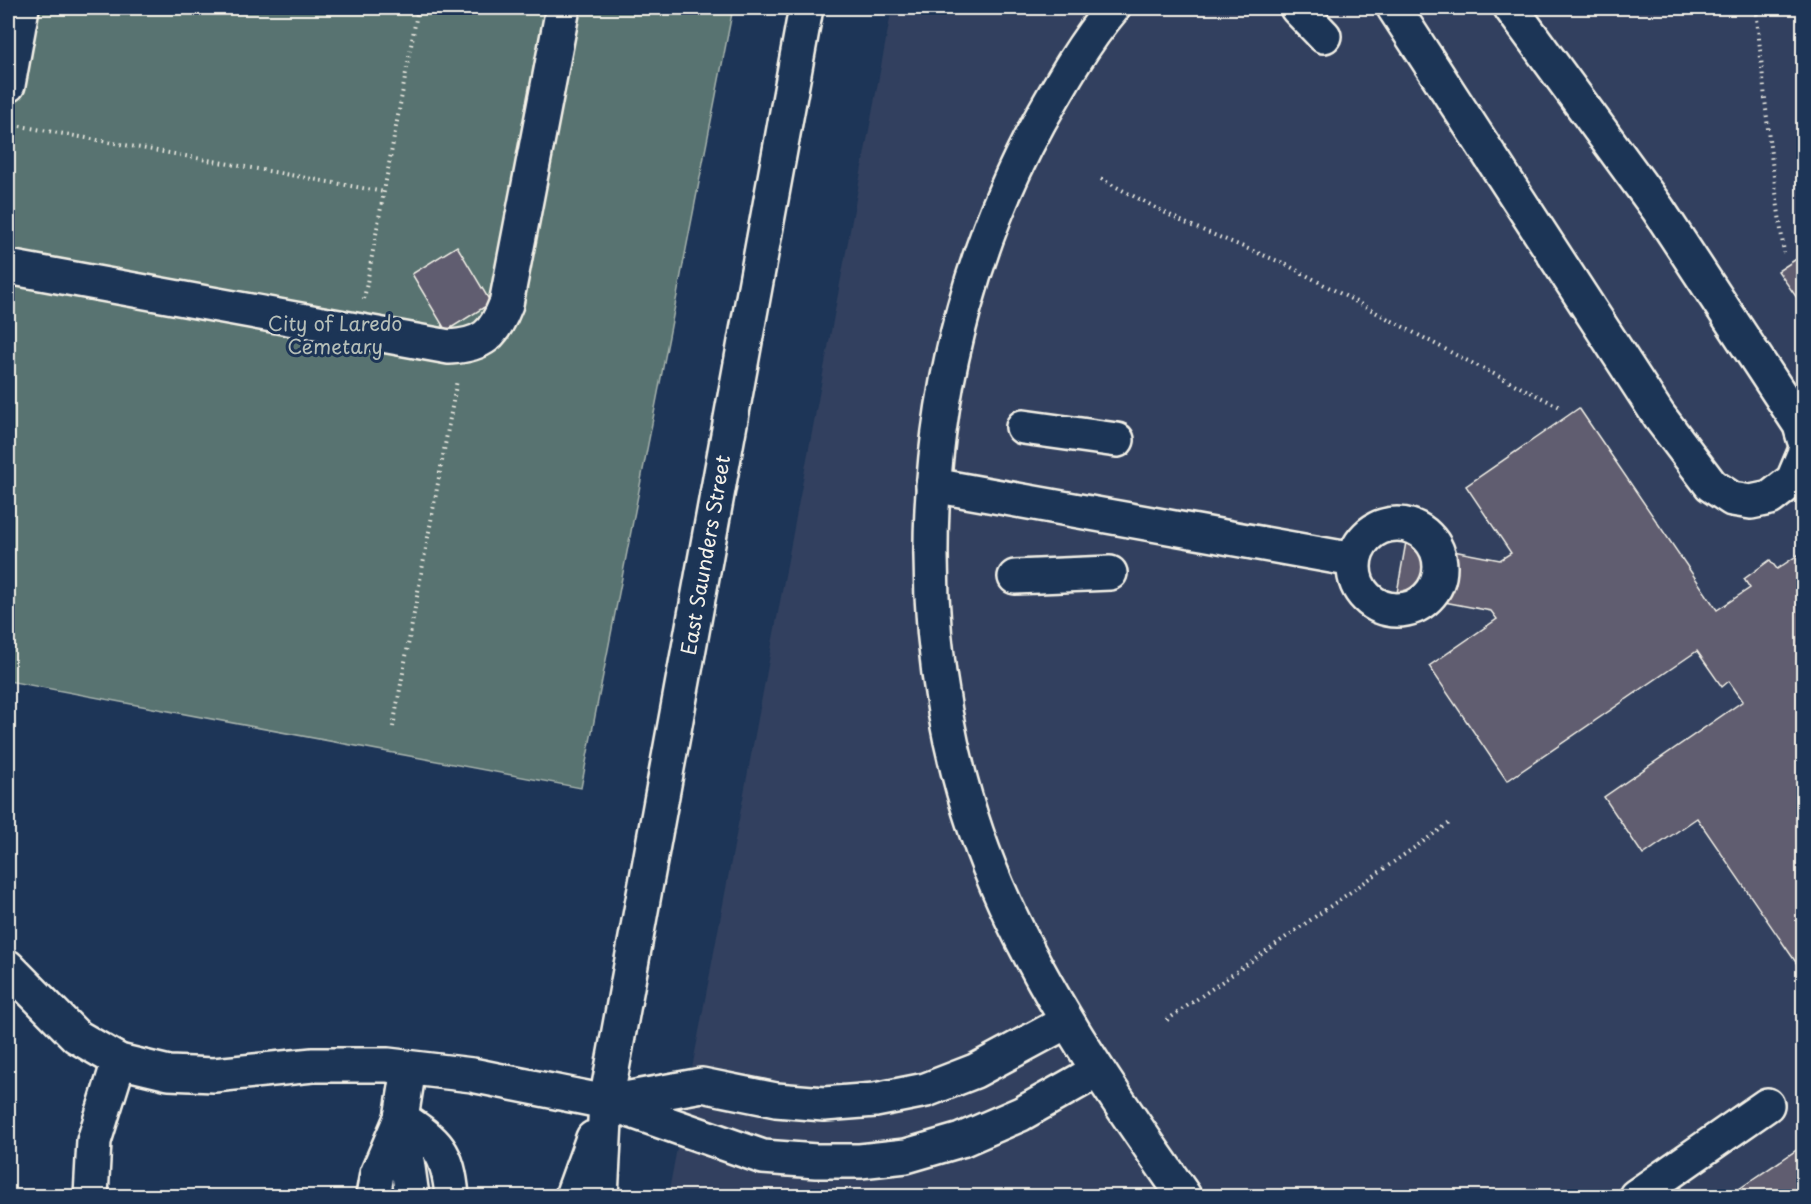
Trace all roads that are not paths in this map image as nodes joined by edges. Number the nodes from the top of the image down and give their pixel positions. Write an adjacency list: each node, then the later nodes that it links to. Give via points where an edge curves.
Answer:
1 (22, 8): 9 (main road)
2 (563, 8): 10 (main road, via 506,304 496,328 482,340 449,347)
3 (806, 8): 24 (main road, East Saunders Street)
4 (1113, 8): 15 (main road, via 1061,82 1021,156 988,232 962,312 944,393)
5 (1297, 8): 8 (main road)
6 (1394, 8): 14 (main road, via 1659,416 1711,485 1732,499 1751,502 1770,498 1793,480)
7 (1511, 8): 12 (main road, via 1659,209 1800,425)
8 (1324, 36)
9 (8, 85)
10 (8, 267)
11 (1023, 427): 13 (main road)
12 (1803, 439)
13 (1117, 440)
14 (1803, 454)
15 (933, 485): 16 (main road); 20 (main road, via 930,560 936,643 949,732 973,818 1004,902)
16 (1354, 560)
17 (1110, 573): 18 (main road)
18 (1016, 577)
19 (8, 967): 21 (main road, via 76,1036)
20 (1066, 1022): 23 (main road); 24 (main road, via 975,1071 926,1090 875,1100 824,1104 776,1100 702,1085)
21 (119, 1061): 22 (main road, via 169,1073 214,1075 313,1065); 27 (main road, via 94,1141)
22 (409, 1068): 24 (main road, via 472,1075); 26 (main road)
23 (1097, 1071): 24 (main road, via 1022,1114 961,1140 906,1156 860,1161 763,1157); 33 (main road)
24 (606, 1102): 31 (main road, East Saunders Street); 32 (main road, East Saunders Street)
25 (1767, 1106): 34 (main road)
26 (401, 1118): 28 (main road, via 377,1174); 29 (main road); 30 (main road, via 435,1141 450,1171)
27 (91, 1197)
28 (373, 1197)
29 (412, 1197)
30 (452, 1197)
31 (572, 1197)
32 (601, 1197)
33 (1184, 1197)
34 (1636, 1197)

